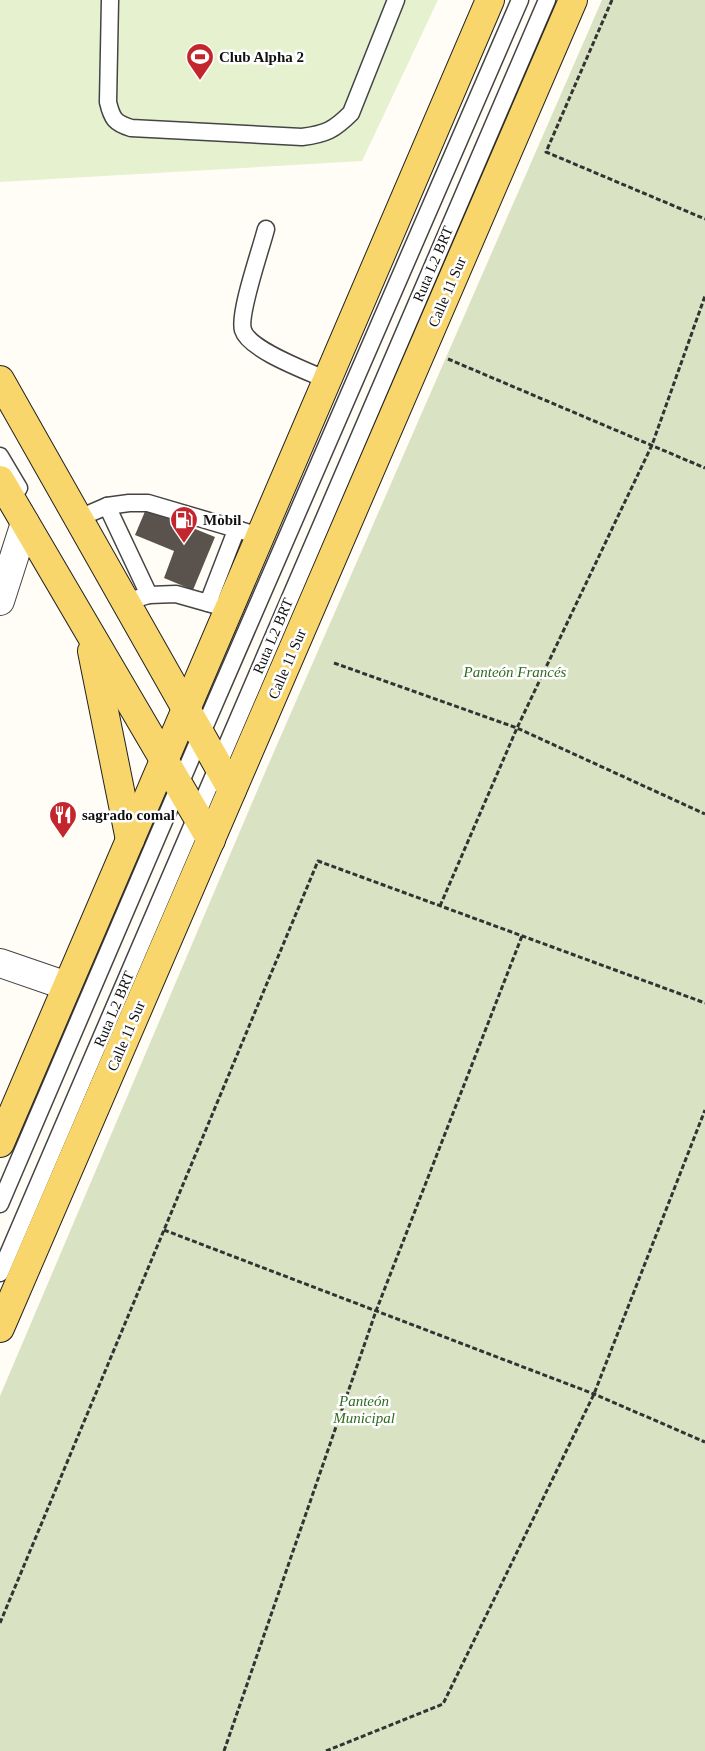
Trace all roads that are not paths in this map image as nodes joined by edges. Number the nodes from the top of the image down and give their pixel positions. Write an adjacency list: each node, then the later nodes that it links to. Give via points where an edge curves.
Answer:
1 (110, 0): 2 (lane, via 108,102 111,115 119,124 131,128 302,137 321,134 338,126 351,113)
2 (396, 0)
3 (490, 0): 9 (main road)
4 (520, 0): 21 (lane, Ruta L2 BRT)
5 (547, 0): 23 (lane, Ruta L2 BRT)
6 (574, 0): 23 (main road, Calle 11 Sur)
7 (266, 229): 9 (lane, via 242,315 243,330 253,342 279,359)
8 (0, 380): 14 (main road)
9 (327, 380): 16 (main road)
10 (0, 398): 21 (lane)
11 (0, 456): 22 (lane)
12 (0, 480): 15 (main road)
13 (108, 506): 14 (lane); 16 (lane, via 148,503); 17 (lane)
14 (77, 519): 17 (main road)
15 (26, 523): 18 (street); 20 (main road)
16 (248, 532): 19 (main road)
17 (137, 599): 19 (lane, via 176,594); 21 (main road)
18 (0, 601)
19 (218, 606): 21 (main road)
20 (87, 627): 22 (main road); 25 (main road)
21 (191, 727): 22 (main road); 23 (main road)
22 (174, 766): 24 (main road); 25 (main road); 30 (lane, Ruta L2 BRT)
23 (221, 778): 24 (lane, Ruta L2 BRT); 26 (main road, Calle 11 Sur)
24 (199, 809): 26 (main road); 31 (lane, Ruta L2 BRT)
25 (130, 840): 28 (main road)
26 (211, 840): 32 (main road, Calle 11 Sur)
27 (0, 964): 28 (street)
28 (67, 986): 29 (main road)
29 (0, 1143)
30 (0, 1204)
31 (0, 1273)
32 (0, 1328)

